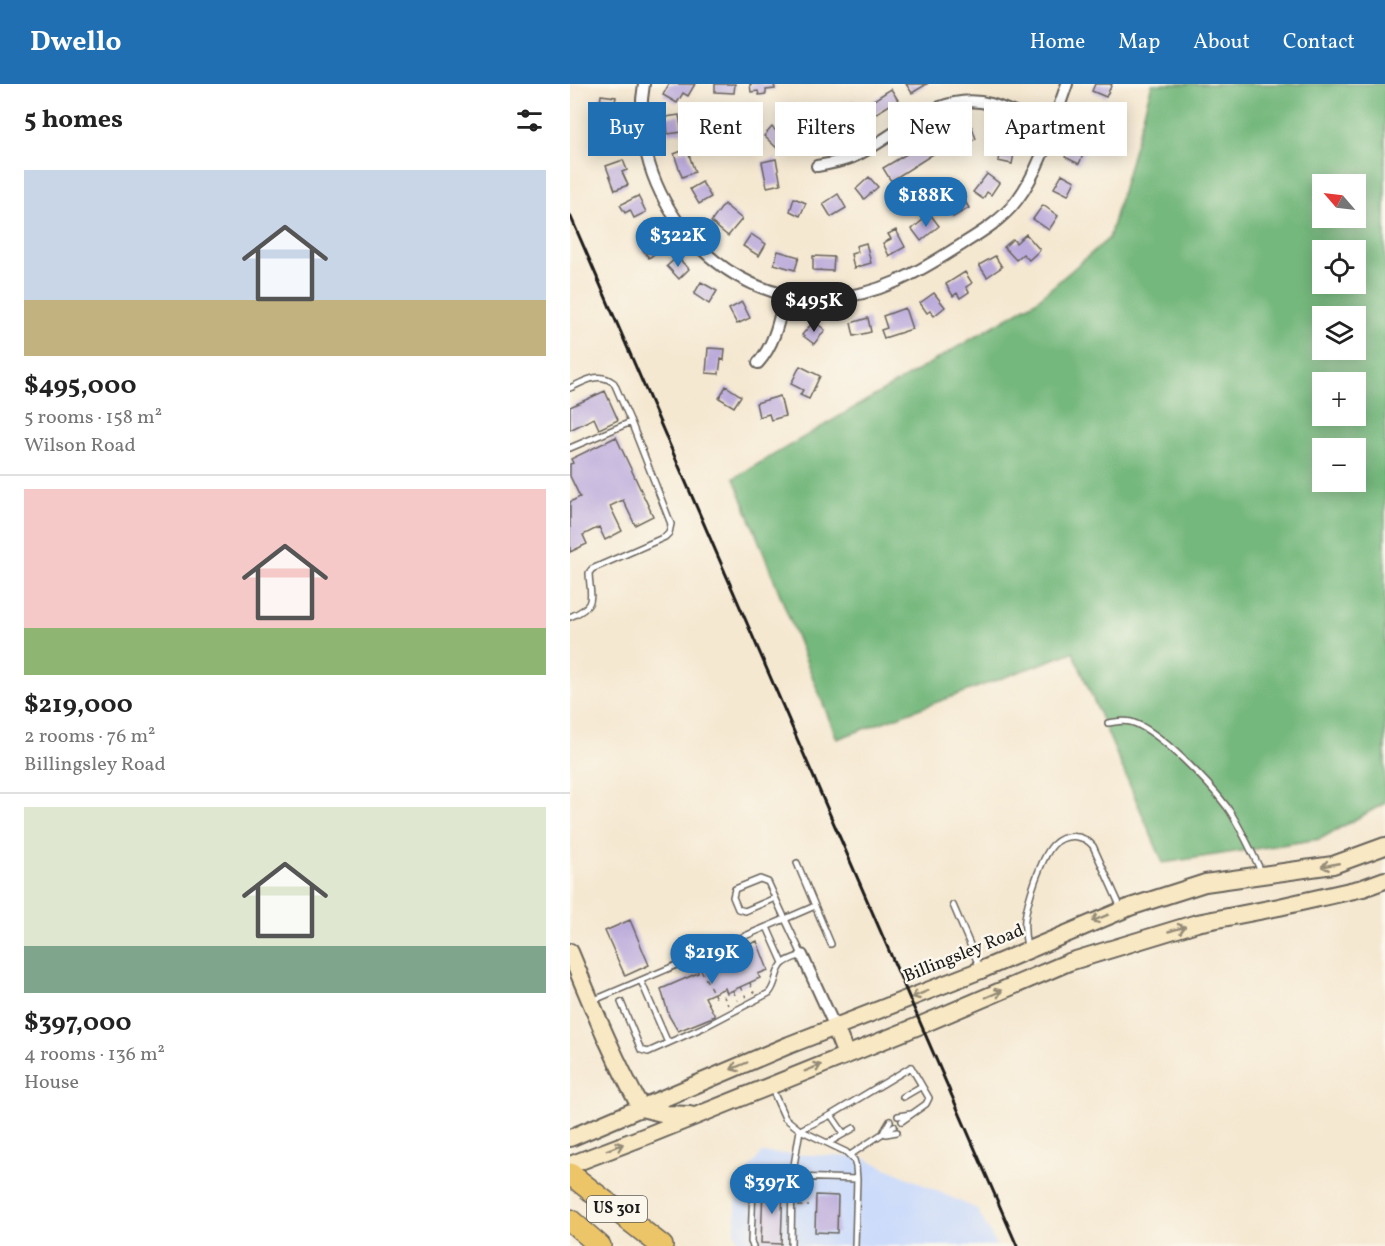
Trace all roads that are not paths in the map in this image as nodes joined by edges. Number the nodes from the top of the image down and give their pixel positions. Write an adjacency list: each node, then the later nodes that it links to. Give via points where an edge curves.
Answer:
1 (644, 84): 7 (street, via 640,120 644,150 656,184 676,220 720,265 758,286)
2 (1067, 84): 3 (street)
3 (1061, 102)
4 (984, 103): 6 (street, via 948,104 854,156)
5 (1040, 156): 7 (street, via 1018,200 1000,217 903,280 876,290 831,298)
6 (817, 166)
7 (785, 295): 8 (street, via 774,337)
8 (758, 363)
9 (570, 388): 10 (lane, via 593,378 609,379)
10 (631, 422): 11 (lane); 12 (lane, via 671,528 665,537 592,569 589,605)
11 (570, 448)
12 (570, 617)
13 (1108, 723): 16 (lane, via 1132,722 1145,728 1186,764 1227,807)
14 (1385, 846): 16 (main road, Billingsley Road, one-way to 16, via 1333,865)
15 (797, 863): 20 (lane)
16 (1263, 874): 21 (main road, Billingsley Road, via 1205,883)
17 (1385, 880): 35 (main road, one-way to 17, via 1069,962 1127,943)
18 (775, 898): 18 (lane, via 745,911 738,909 733,897 735,890 760,879 768,882); 22 (lane)
19 (954, 905): 29 (lane)
20 (815, 906): 22 (lane); 24 (lane)
21 (1122, 910): 25 (main road, Billingsley Road, one-way to 25); 25 (lane, via 1088,840 1079,836 1060,840 1051,848 1029,901 1024,934)
22 (785, 919): 23 (lane); 27 (lane)
23 (767, 927): 28 (lane); 30 (lane)
24 (831, 944)
25 (1028, 950): 29 (main road, Billingsley Road)
26 (570, 952): 31 (main road)
27 (802, 955): 28 (lane); 33 (street)
28 (783, 963): 34 (lane, via 772,990)
29 (981, 970): 33 (main road, Billingsley Road, one-way to 33)
30 (641, 981): 31 (lane); 34 (lane)
31 (590, 1002): 39 (main road)
32 (621, 1002): 34 (lane, via 641,1050 648,1052)
33 (835, 1027): 35 (main road); 39 (main road, Billingsley Road, one-way to 39)
34 (668, 1043)
35 (846, 1055): 36 (main road, one-way to 35)
36 (770, 1086): 40 (main road); 44 (lane, via 785,1118)
37 (922, 1086): 38 (lane); 41 (lane, via 911,1067); 42 (lane, via 929,1098)
38 (903, 1097)
39 (641, 1108): 40 (main road, via 684,1116); 47 (main road, Billingsley Road)
40 (701, 1114): 50 (main road, one-way to 40)
41 (831, 1114): 44 (lane); 45 (lane)
42 (912, 1114): 42 (lane, via 902,1121)
43 (854, 1128): 45 (lane)
44 (800, 1130): 48 (lane); 52 (lane)
45 (844, 1134): 48 (lane)
46 (881, 1134): 46 (lane, via 894,1126); 49 (lane)
47 (570, 1138)
48 (828, 1143): 49 (lane)
49 (850, 1155): 53 (lane)
50 (570, 1165)
51 (570, 1174): 56 (highway, US 301)
52 (792, 1177): 53 (lane); 57 (lane, via 761,1176 755,1180); 58 (lane)
53 (857, 1179): 59 (lane)
54 (570, 1220): 55 (highway, US 301)
55 (586, 1235)
56 (662, 1246)
57 (753, 1246)
58 (791, 1246)
59 (855, 1246)

